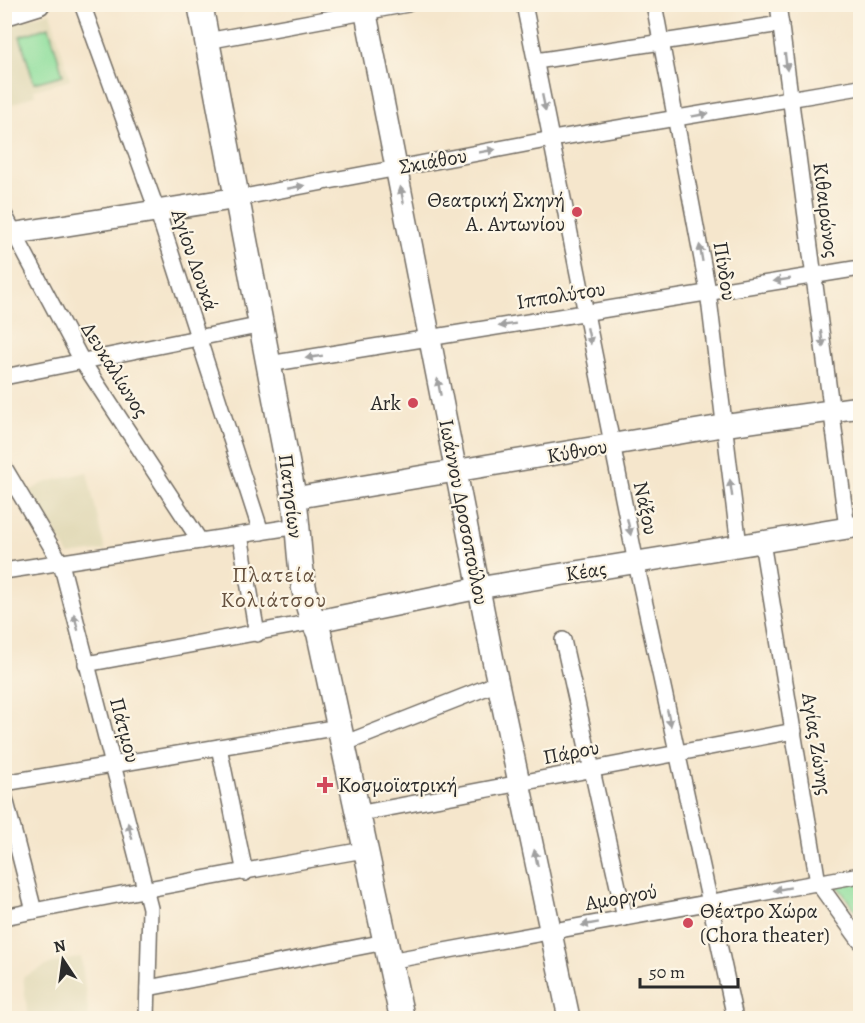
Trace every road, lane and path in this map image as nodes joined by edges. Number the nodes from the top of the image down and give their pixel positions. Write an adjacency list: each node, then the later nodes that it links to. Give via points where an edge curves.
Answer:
1 (39, 4): 9 (street)
2 (82, 4): 20 (street, Αγίου Λουκά)
3 (200, 4): 11 (main road, Πατησίων)
4 (408, 4): 8 (street)
5 (524, 4): 13 (street, Νάξου)
6 (654, 4): 12 (street, Πίνδου)
7 (778, 4): 10 (street, Κιθαιρώνος)
8 (364, 8): 11 (street); 18 (street, Ιωάννου Δροσοπούλου)
9 (4, 15)
10 (782, 24): 12 (street); 15 (street, Κιθαιρώνος, one-way to 15)
11 (207, 41): 19 (main road, Πατησίων)
12 (661, 43): 13 (street); 16 (street, Πίνδου)
13 (536, 61): 17 (street, Νάξου, one-way to 17)
14 (861, 87): 15 (street, Σκιάθου)
15 (791, 98): 16 (street, Σκιάθου, one-way to 15); 23 (street, Κιθαιρώνος)
16 (676, 119): 17 (street, Σκιάθου); 24 (street, Πίνδου, one-way to 16)
17 (552, 139): 18 (street, Σκιάθου, one-way to 17); 25 (street, Νάξου)
18 (396, 168): 19 (street, Σκιάθου, one-way to 18); 28 (street, Ιωάννου Δροσοπούλου, one-way to 18)
19 (238, 198): 20 (street, Σκιάθου); 26 (main road, Πατησίων)
20 (157, 212): 21 (street, Σκιάθου); 27 (street, Αγίου Λουκά)
21 (8, 227): 29 (street, Δευκαλίωνος)
22 (861, 268): 23 (street, Ιππολύτου)
23 (813, 275): 24 (street, Ιππολύτου, one-way to 24); 33 (street, Κιθαιρώνος, one-way to 33)
24 (708, 291): 25 (street, Ιππολύτου); 34 (street, Πίνδου)
25 (584, 312): 28 (street, Ιππολύτου, one-way to 28); 35 (street, Νάξου, one-way to 35)
26 (262, 325): 27 (street); 30 (main road, Πατησίων)
27 (199, 336): 29 (street); 41 (street, Αγίου Λουκά)
28 (430, 338): 30 (street, Ιππολύτου, one-way to 30); 37 (street, Ιωάννου Δροσοπούλου, one-way to 28)
29 (82, 361): 31 (street); 43 (street, Δευκαλίωνος)
30 (269, 364): 38 (main road, Πατησίων)
31 (4, 377)
32 (861, 408): 33 (street, Κύθνου)
33 (831, 412): 34 (street, Κύθνου); 40 (street, Κιθαιρώνος)
34 (722, 426): 35 (street, Κύθνου); 45 (street, Πίνδου, one-way to 34)
35 (612, 445): 37 (street, Κύθνου); 47 (street, Νάξου, one-way to 47)
36 (4, 467): 46 (street, Πάτμου)
37 (456, 471): 38 (street, Κύθνου); 49 (street, Ιωάννου Δροσοπούλου)
38 (294, 498): 39 (main road, Πατησίων)
39 (298, 526): 41 (street); 50 (main road, Πατησίων, via 296,540)
40 (854, 527): 44 (street, Κέας)
41 (261, 532): 42 (street)
42 (240, 535): 43 (street); 51 (street)
43 (200, 541): 46 (street)
44 (762, 542): 45 (street, Κέας); 55 (street, Αγίας Ζώνης)
45 (739, 546): 47 (street, Κέας)
46 (61, 562): 48 (street); 53 (street, Πάτμου, one-way to 46)
47 (636, 562): 49 (street, Κέας); 58 (street, Νάξου, one-way to 58)
48 (4, 572)
49 (480, 588): 50 (street, Κέας); 54 (street, Ιωάννου Δροσοπούλου)
50 (313, 622): 51 (street); 56 (main road, Πατησίων, via 319,633)
51 (257, 634): 53 (street)
52 (563, 640): 60 (street)
53 (86, 664): 59 (street, Πάτμου)
54 (498, 683): 56 (street); 62 (street, Ιωάννου Δροσοπούλου)
55 (794, 731): 58 (street, Πάρου); 68 (street, Αγίας Ζώνης)
56 (341, 735): 57 (street); 64 (main road, Πατησίων)
57 (219, 747): 59 (street); 66 (street)
58 (676, 753): 60 (street, Πάρου); 70 (street, Νάξου)
59 (113, 764): 61 (street); 69 (street, Πάτμου, one-way to 59)
60 (592, 769): 62 (street, Πάρου); 73 (street)
61 (4, 783)
62 (520, 783): 64 (street, Πάρου); 74 (street, Ιωάννου Δροσοπούλου, one-way to 62)
63 (4, 794): 71 (street)
64 (357, 814): 65 (main road, Πατησίων)
65 (364, 850): 66 (street); 76 (main road, Πατησίων)
66 (245, 873): 69 (street)
67 (861, 875): 68 (street, Αμοργού)
68 (818, 883): 70 (street, Αμοργού, one-way to 70); 75 (street, Αγίας Ζώνης)
69 (145, 888): 71 (street); 77 (street, Πάτμου, via 150,909)
70 (709, 902): 73 (street, Αμοργού); 81 (street, Νάξου)
71 (34, 911): 72 (street)
72 (4, 917)
73 (625, 918): 74 (street, Αμοργού, one-way to 74)
74 (551, 931): 76 (street, Αμοργού); 80 (street, Ιωάννου Δροσοπούλου)
75 (861, 941)
76 (387, 951): 77 (street, Αμοργού, via 287,963); 79 (main road, Πατησίων)
77 (148, 988): 78 (street, Πάτμου)
78 (147, 1018)
79 (402, 1018)
80 (569, 1018)
81 (735, 1018)

